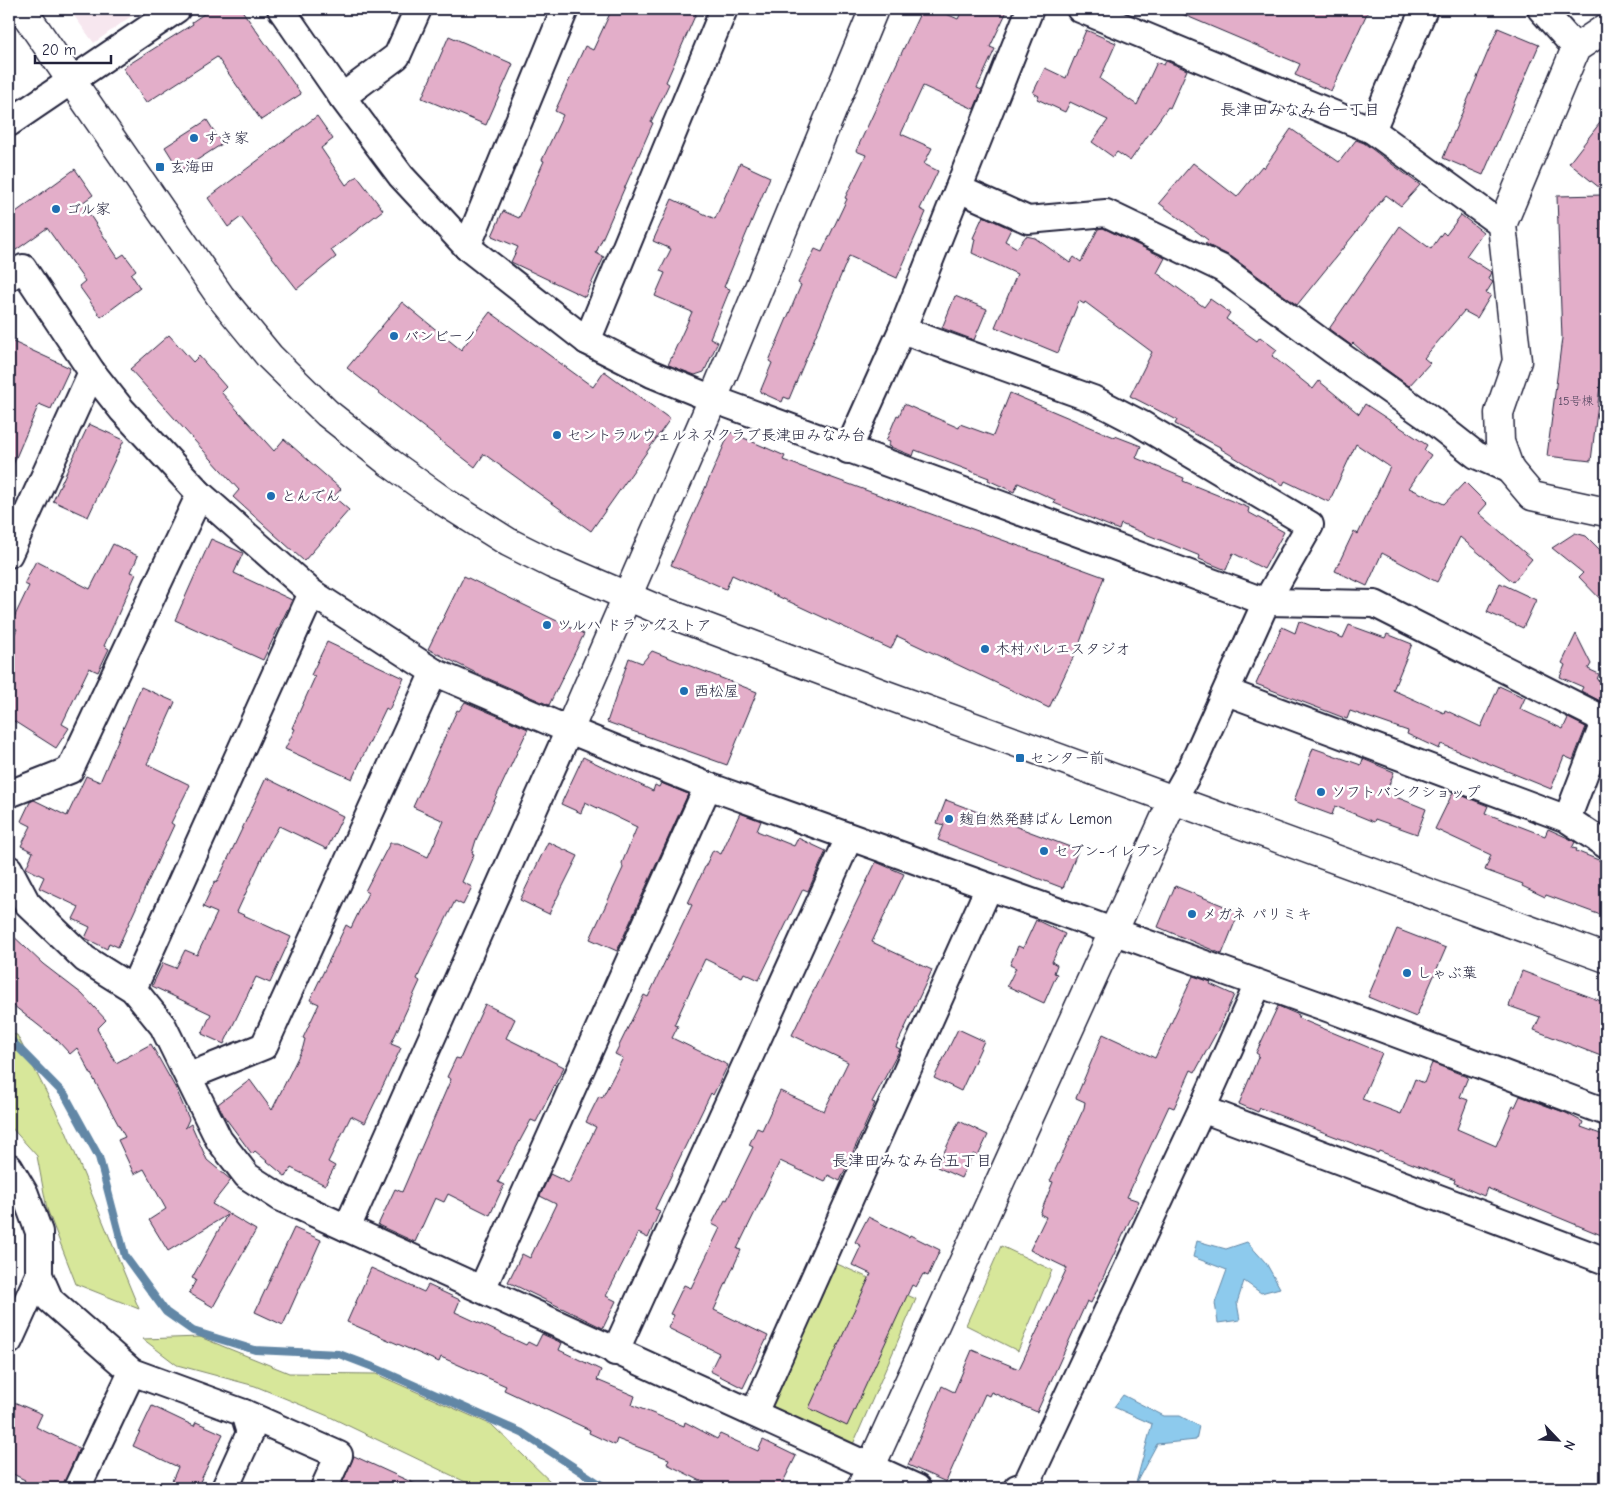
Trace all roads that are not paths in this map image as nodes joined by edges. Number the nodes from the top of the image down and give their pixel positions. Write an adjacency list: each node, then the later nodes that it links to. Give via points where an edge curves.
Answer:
1 (22, 9): 14 (street)
2 (177, 9): 14 (street)
3 (281, 9): 15 (street)
4 (418, 9): 15 (street, via 397,56)
5 (565, 9): 20 (street)
6 (724, 9): 23 (street)
7 (874, 9): 25 (street)
8 (1030, 9): 18 (street)
9 (1080, 9): 17 (street)
10 (1541, 9): 13 (street)
11 (1421, 10): 17 (street)
12 (1606, 28): 13 (street)
13 (1576, 48): 19 (street)
14 (71, 82): 16 (street); 32 (street, via 220,296 270,357 327,413 413,479 508,542)
15 (342, 97): 20 (street, via 401,176)
16 (9, 124)
17 (1372, 130): 19 (street)
18 (959, 189): 22 (street); 27 (street, via 1028,220 1106,212 1224,269 1476,455)
19 (1502, 225): 27 (street, via 1517,361 1499,413 1500,442)
20 (467, 247): 23 (street)
21 (9, 277): 24 (street, via 23,268)
22 (902, 330): 26 (street); 33 (street, via 1093,399 1310,524)
23 (586, 341): 25 (street, via 652,374)
24 (92, 372): 28 (street, via 122,410); 30 (street)
25 (714, 399): 26 (street); 32 (street)
26 (848, 450): 33 (street)
27 (1510, 470): 29 (street, via 1532,496)
28 (200, 494): 31 (street); 38 (street, via 70,770)
29 (1606, 512)
30 (9, 554)
31 (312, 593): 34 (street); 48 (street)
32 (628, 597): 36 (street); 39 (street)
33 (1266, 602): 35 (street); 40 (street, via 1375,604 1605,720)
34 (434, 672): 36 (street); 49 (street, via 264,1046)
35 (1227, 692): 39 (street); 40 (street)
36 (569, 730): 37 (street); 53 (street)
37 (708, 786): 41 (street); 56 (street)
38 (9, 794)
39 (1173, 800): 45 (street); 46 (street)
40 (1567, 819): 42 (street)
41 (849, 838): 44 (street); 58 (street)
42 (1606, 845)
43 (9, 869): 48 (street, via 27,903 85,959)
44 (989, 887): 45 (street); 61 (street)
45 (1113, 933): 47 (street); 62 (street)
46 (1606, 958)
47 (1258, 984): 50 (street); 51 (street)
48 (133, 989): 49 (street, via 163,1026)
49 (189, 1076): 53 (street, via 219,1140 247,1176 281,1198)
50 (1202, 1109): 54 (street); 67 (street, via 1026,1485)
51 (1606, 1112)
52 (9, 1167): 55 (street, via 25,1194 39,1232)
53 (346, 1228): 56 (street)
54 (1606, 1261)
55 (39, 1276): 57 (street); 59 (street, via 50,1300)
56 (482, 1290): 58 (street)
57 (9, 1341)
58 (615, 1352): 61 (street)
59 (132, 1372): 60 (street); 63 (street)
60 (244, 1413): 64 (street, via 250,1433); 65 (street, via 339,1455)
61 (754, 1413): 62 (street)
62 (866, 1478): 66 (street)
63 (77, 1488)
64 (225, 1488)
65 (324, 1488)
66 (917, 1488)
67 (1017, 1488)

